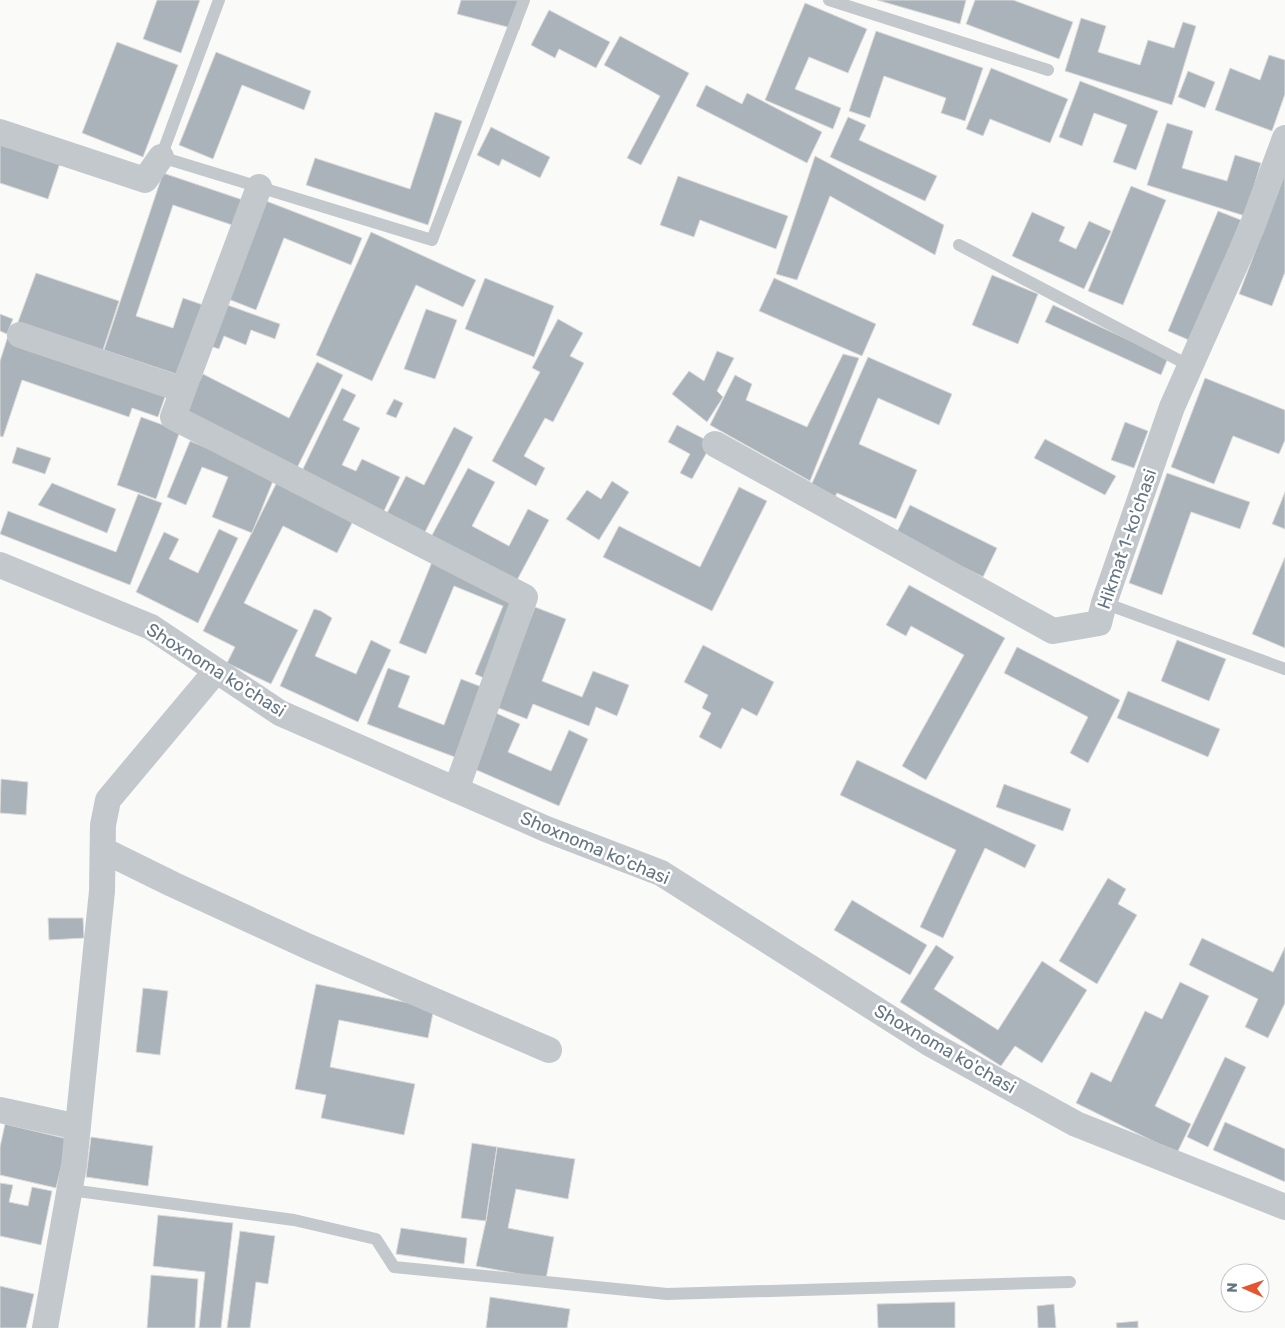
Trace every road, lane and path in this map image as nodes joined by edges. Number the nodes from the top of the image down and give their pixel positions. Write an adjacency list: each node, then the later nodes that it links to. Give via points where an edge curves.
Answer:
1 (219, 0): 7 (lane)
2 (524, 0): 8 (lane, via 432,240)
3 (829, 0): 4 (lane)
4 (1048, 70)
5 (0, 132): 7 (street, via 145,180)
6 (1285, 138): 11 (street, Hikmat 1-ko'chasi, via 1252,227)
7 (161, 157): 8 (lane)
8 (259, 187): 12 (street)
9 (959, 245): 11 (lane)
10 (20, 335): 12 (street)
11 (1190, 366): 15 (street, Hikmat 1-ko'chasi, via 1172,407)
12 (183, 390): 18 (street, via 174,416 525,597)
13 (715, 444): 15 (street, Hikmat 1-ko'chasi, via 1052,631 1099,623)
14 (0, 566): 17 (street, Shoxnoma ko'chasi, via 152,627)
15 (1104, 603): 16 (lane)
16 (1285, 669)
17 (216, 670): 18 (street, Shoxnoma ko'chasi, via 280,713); 19 (street, via 108,800)
18 (456, 790): 24 (street, Shoxnoma ko'chasi, via 661,873 929,1043 1076,1124)
19 (103, 850): 20 (street, via 309,947); 22 (street, via 102,892)
20 (548, 1050)
21 (0, 1110): 22 (street)
22 (78, 1127): 23 (street)
23 (70, 1190): 25 (lane, via 294,1220 376,1239 394,1267 667,1294); 26 (street)
24 (1285, 1207)
25 (1070, 1282)
26 (45, 1328)

